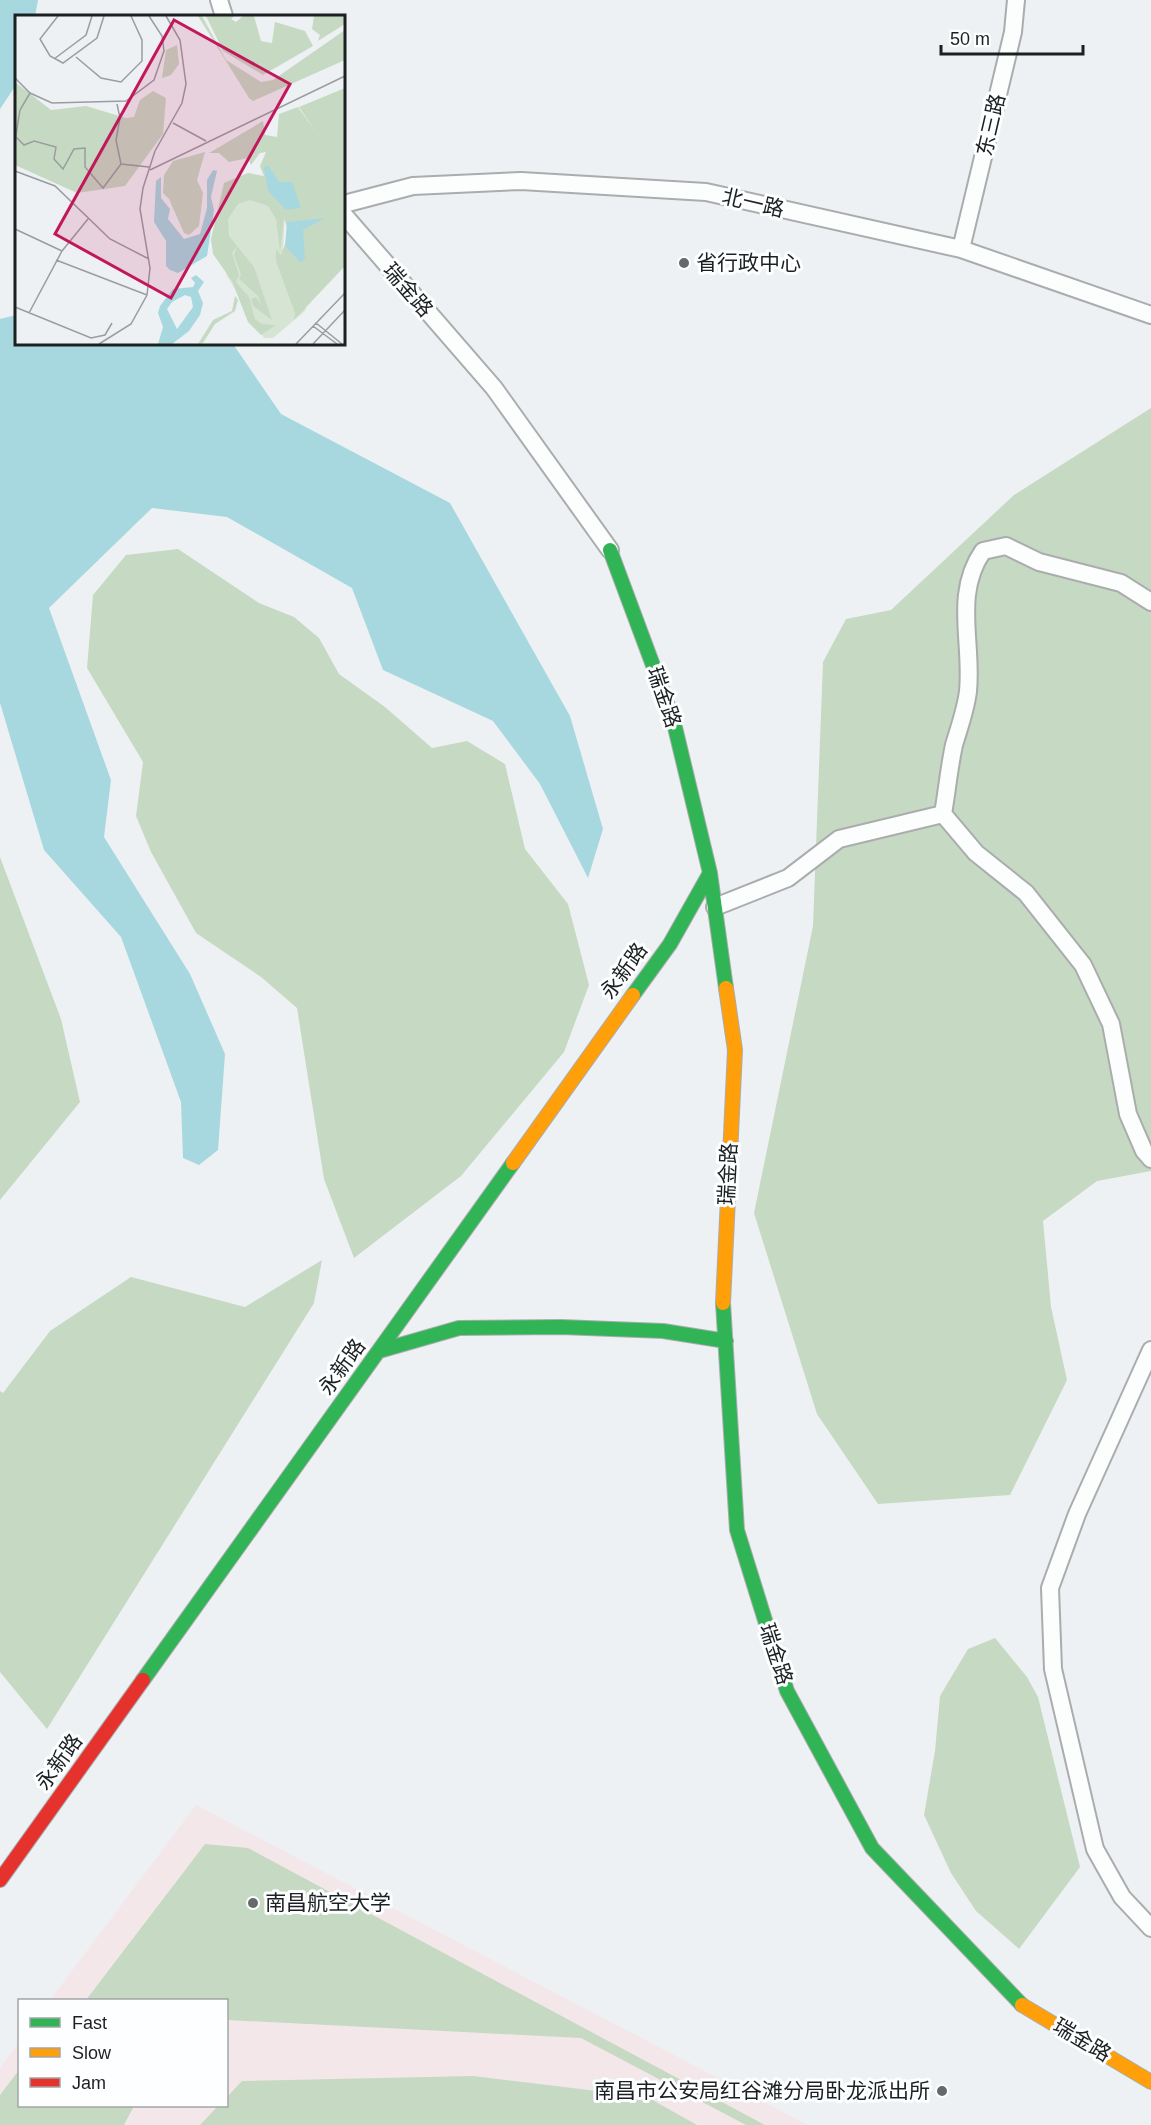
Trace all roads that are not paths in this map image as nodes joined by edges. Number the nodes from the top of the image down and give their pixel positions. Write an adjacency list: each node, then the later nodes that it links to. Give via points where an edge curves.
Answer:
1 (219, 0): 3 (street)
2 (1016, 0): 6 (street, 东三路)
3 (224, 15)
4 (345, 204): 6 (street, 北一路, via 413,186 521,181 706,192)
5 (345, 216): 8 (street, 瑞金路, via 494,388)
6 (962, 249): 7 (street, 北一路)
7 (1151, 315)
8 (610, 550): 11 (street, 瑞金路, via 674,719)
9 (1151, 602): 10 (street, via 1121,583 1039,562 1006,546 983,551 969,579 965,616 968,691)
10 (943, 814): 12 (street, via 839,839 788,878); 13 (street, via 976,853 1026,894 1083,965 1111,1024 1128,1114)
11 (710, 873): 12 (street, 瑞金路); 16 (street, 永新路, via 670,944)
12 (715, 907): 14 (street, 瑞金路, via 735,1050 722,1284)
13 (1151, 1159)
14 (726, 1341): 16 (street, via 663,1331 459,1328); 19 (street, 瑞金路, via 738,1530 787,1691 872,1848 1018,2002)
15 (1151, 1350): 18 (street, via 1077,1514 1050,1588 1053,1669 1095,1849 1122,1897)
16 (379, 1351): 17 (street, 永新路)
17 (0, 1881)
18 (1151, 1928)
19 (1151, 2082)

